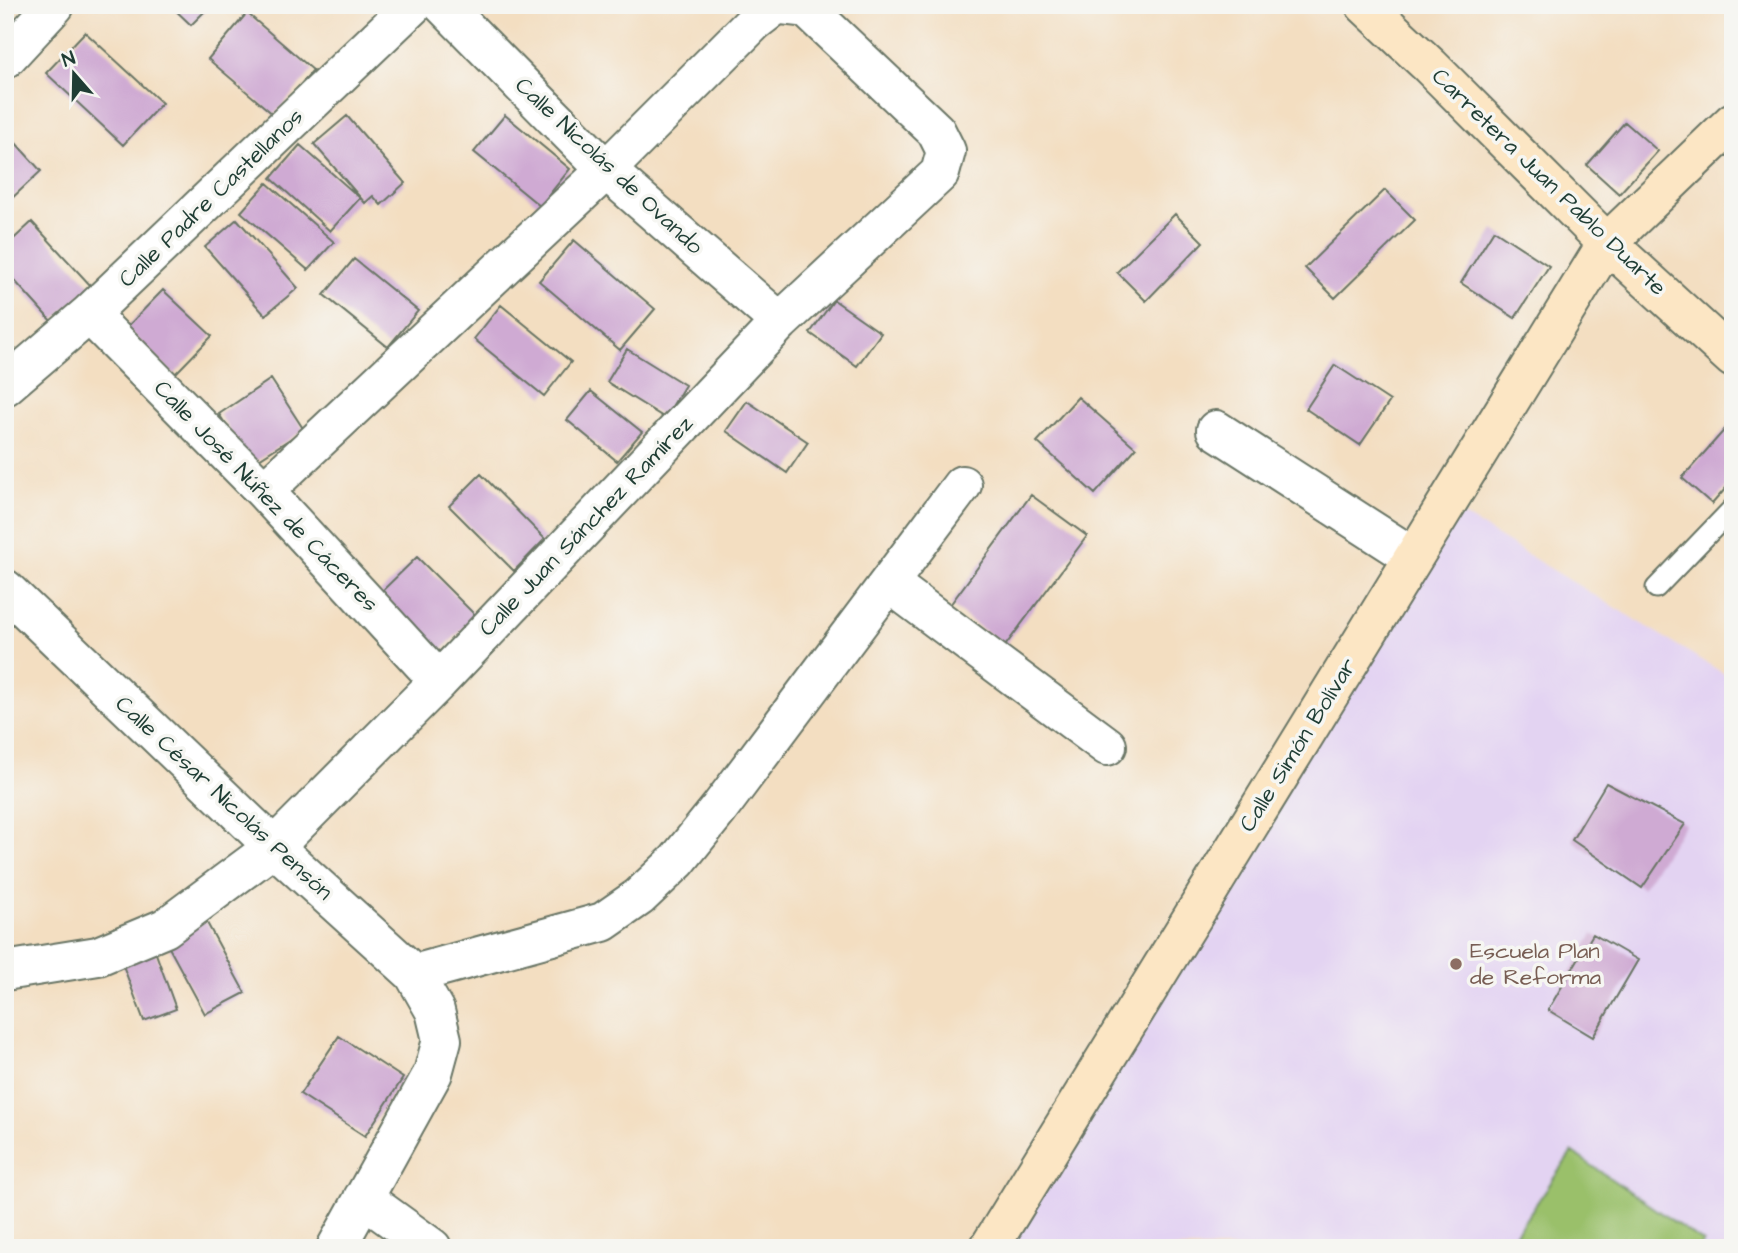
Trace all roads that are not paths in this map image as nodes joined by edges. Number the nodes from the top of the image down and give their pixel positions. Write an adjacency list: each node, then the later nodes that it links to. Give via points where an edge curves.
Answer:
1 (55, 5): 6 (street)
2 (413, 5): 10 (street, Calle Padre Castellanos)
3 (443, 5): 8 (street, Calle Nicolás de Ovando)
4 (778, 5): 8 (street, Calle Juan Sánchez Ramírez, via 754,22); 11 (street, Calle Juan Sánchez Ramírez, via 806,8 936,131 946,151 940,173)
5 (1365, 5): 9 (street, Carretera Juan Pablo Duarte)
6 (5, 59)
7 (1733, 122): 9 (street, Calle Simón Bolívar)
8 (606, 170): 11 (street, Calle Nicolás de Ovando); 16 (street, Calle Juan Sánchez Ramírez)
9 (1607, 243): 12 (street, Carretera Juan Pablo Duarte); 18 (street, Calle Simón Bolívar)
10 (89, 314): 13 (street, Calle Padre Castellanos); 16 (street, Calle José Núñez de Cáceres)
11 (780, 322): 22 (street, Calle Juan Sánchez Ramírez)
12 (1733, 358)
13 (5, 386)
14 (1216, 430): 18 (street)
15 (962, 485): 19 (street)
16 (264, 491): 22 (street, Calle José Núñez de Cáceres)
17 (1733, 508): 20 (lane)
18 (1413, 557): 30 (street, Calle Simón Bolívar)
19 (888, 583): 23 (street); 26 (street, via 719,810 677,861 639,897 603,922)
20 (1656, 588)
21 (5, 589): 24 (street, Calle César Nicolás Pensón)
22 (439, 681): 24 (street, Calle Juan Sánchez Ramírez)
23 (1107, 746)
24 (274, 847): 25 (street, Calle Juan Sánchez Ramírez, via 165,928 98,956); 26 (street, Calle César Nicolás Pensón)
25 (5, 971)
26 (414, 974): 27 (street, Calle César Nicolás Pensón, via 435,1011 442,1040 433,1073)
27 (363, 1198): 28 (street); 29 (street)
28 (336, 1248)
29 (432, 1248)
30 (989, 1248)

